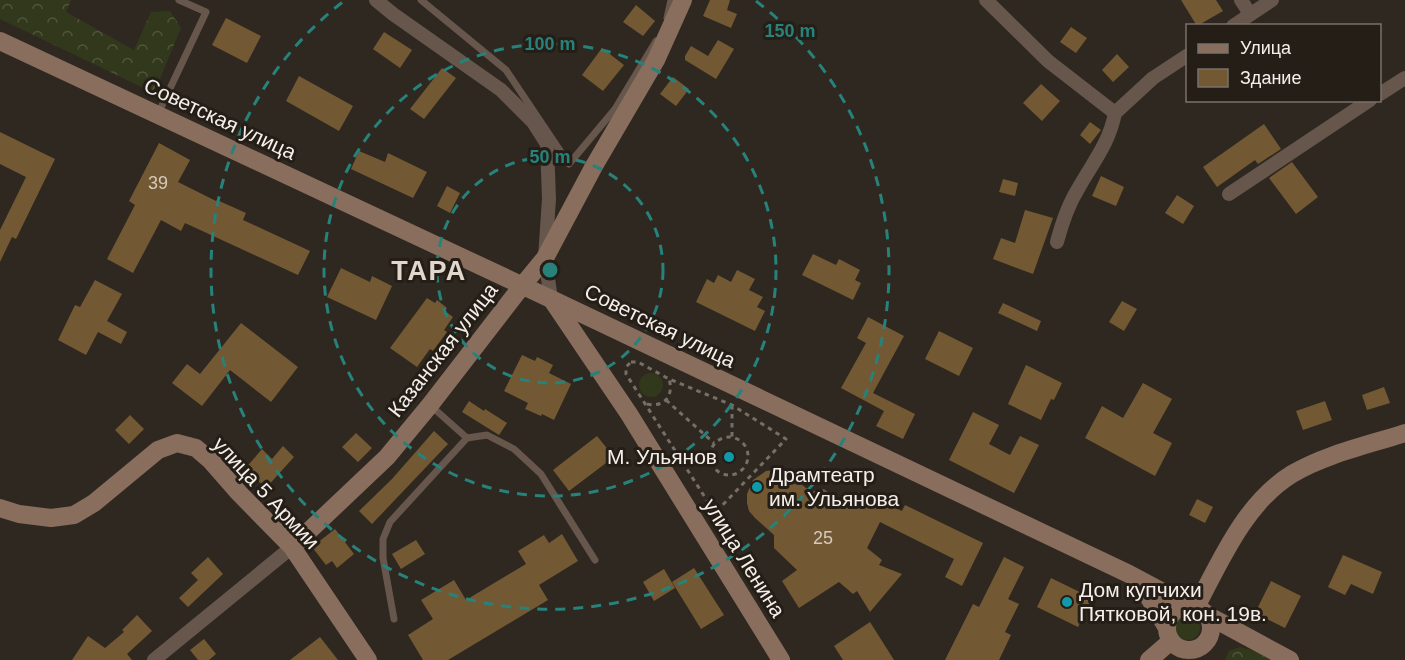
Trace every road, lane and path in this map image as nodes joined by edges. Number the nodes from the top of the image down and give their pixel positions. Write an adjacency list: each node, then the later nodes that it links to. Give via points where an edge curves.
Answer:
1 (179, 0): 17 (lane, via 206,12)
2 (376, 0): 20 (street, via 501,90 533,122 547,144)
3 (422, 0): 4 (lane, via 506,70 570,164 615,109 664,27)
4 (671, 0)
5 (683, 0): 20 (main road, Казанская улица, via 656,60)
6 (986, 0): 16 (street, via 1048,61)
7 (1241, 0): 9 (street)
8 (1272, 0): 9 (street)
9 (1250, 14): 10 (street)
10 (1236, 24)
11 (0, 41): 17 (main road, Советская улица)
12 (1186, 56): 16 (street, via 1153,78)
13 (1405, 78): 14 (street)
14 (1381, 93)
15 (1367, 102): 18 (street)
16 (1115, 112): 19 (street, via 1111,133 1062,220)
17 (158, 115): 21 (main road, Советская улица)
18 (1228, 194)
19 (1057, 242)
20 (545, 258): 21 (main road, Казанская улица); 22 (street)
21 (522, 286): 22 (main road, Советская улица); 26 (main road, Казанская улица)
22 (551, 299): 39 (main road, Советская улица); 47 (main road, улица Ленина, via 629,414)
23 (669, 379): 24 (path, via 671,387); 25 (path, via 638,363 628,364 626,374); 27 (path)
24 (666, 400): 25 (path, via 653,406); 31 (path)
25 (646, 404): 33 (path)
26 (430, 405): 29 (lane); 37 (main road, Казанская улица, via 387,457)
27 (732, 405): 30 (path); 35 (path, via 786,439)
28 (1405, 433): 40 (main road, via 1301,470 1265,495 1244,520)
29 (467, 438): 38 (lane, via 487,435 514,449 541,474); 41 (lane, via 390,522 383,539)
30 (732, 438): 31 (path); 34 (path, via 746,450)
31 (715, 443): 32 (path)
32 (710, 461): 33 (path); 34 (path, via 724,474)
33 (685, 464): 35 (path, via 715,513)
34 (742, 469): 35 (path)
35 (750, 477)
36 (0, 508): 37 (main road, улица 5 Армии, via 51,518 74,515 158,450 177,443 195,448 211,461)
37 (292, 547): 45 (street, Казанская улица); 46 (main road, улица 5 Армии)
38 (595, 560)
39 (1136, 577): 40 (main road, Советская улица); 42 (main road)
40 (1197, 610): 42 (main road, via 1182,607 1171,615); 43 (main road, Советская улица); 44 (main road, via 1211,628)
41 (394, 619)
42 (1169, 635): 44 (main road, via 1182,649); 48 (main road)
43 (1244, 636): 44 (main road, via 1219,638); 49 (main road, Советская улица)
44 (1206, 649)
45 (154, 660)
46 (368, 660)
47 (781, 660)
48 (1149, 660)
49 (1290, 660)

